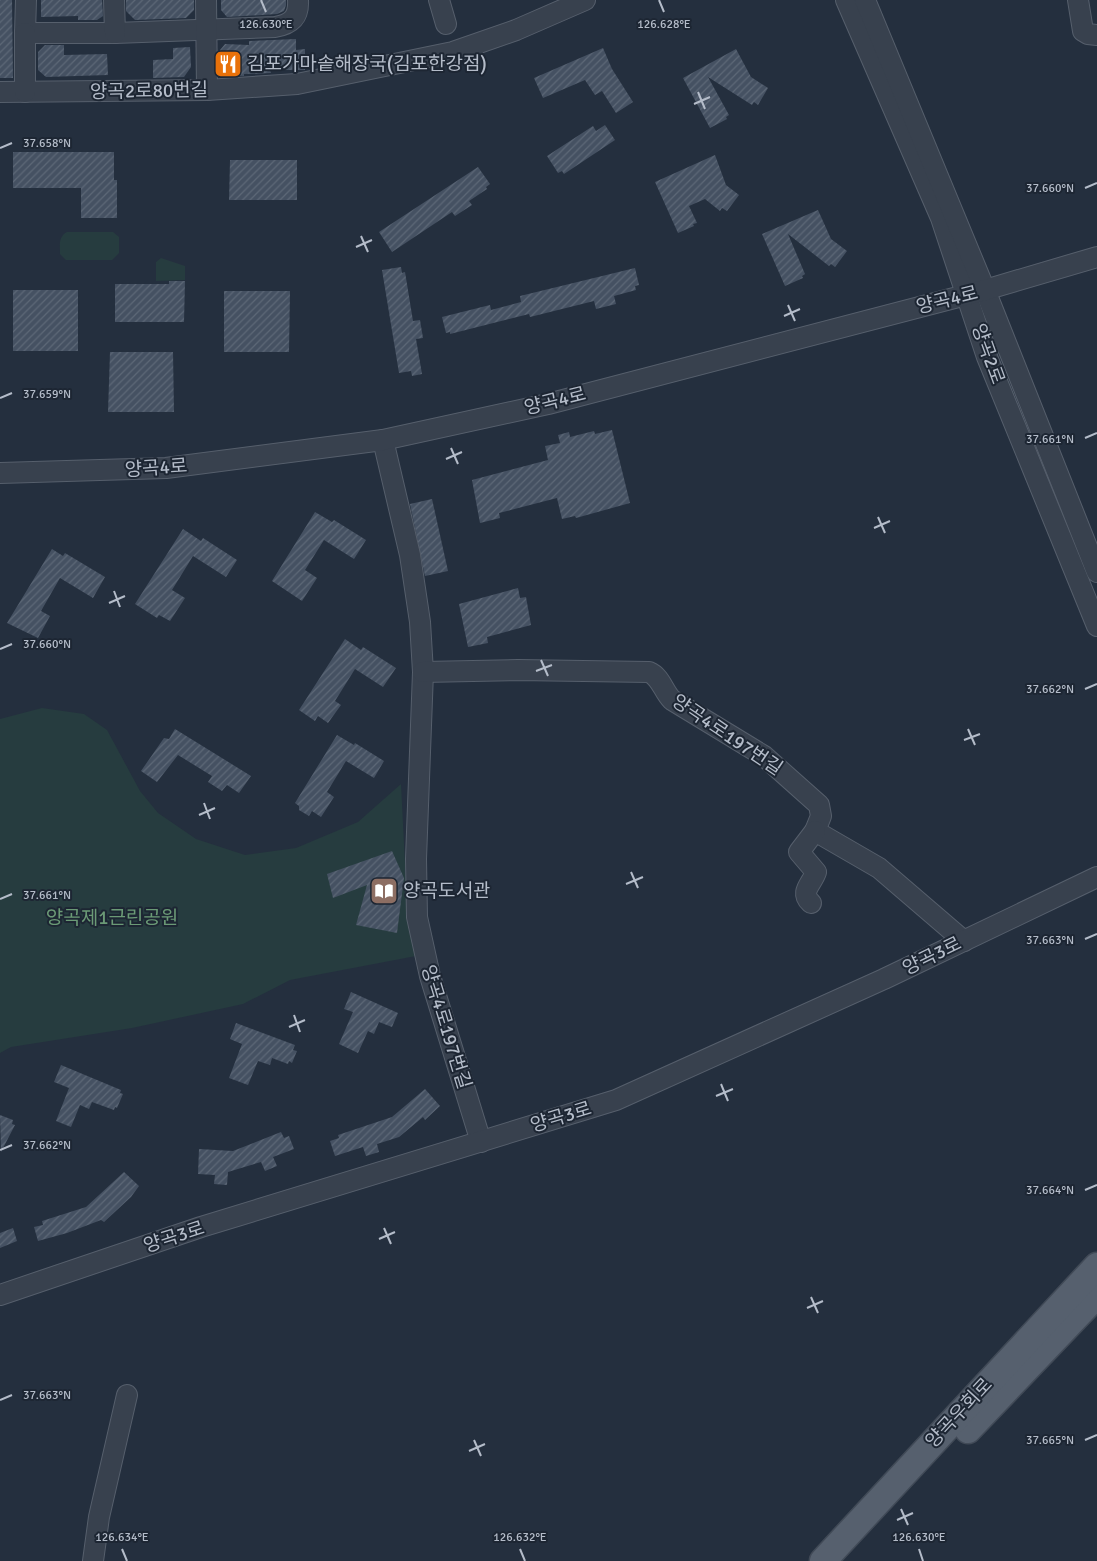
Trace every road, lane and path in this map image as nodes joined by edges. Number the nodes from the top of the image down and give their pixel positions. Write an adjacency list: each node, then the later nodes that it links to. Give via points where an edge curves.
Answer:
1 (26, 0): 12 (street)
2 (114, 0): 13 (street)
3 (206, 0): 11 (street)
4 (298, 0): 11 (street, via 296,16 284,26)
5 (439, 0): 10 (street)
6 (585, 0): 15 (street, 양곡2로80번길, via 516,30 453,52 297,84)
7 (846, 0): 19 (street, 양곡2로)
8 (864, 0): 19 (street, 양곡2로)
9 (1078, 0): 14 (street, via 1084,31)
10 (446, 24)
11 (207, 31): 13 (street); 15 (street)
12 (25, 33): 13 (street); 17 (street)
13 (116, 33)
14 (1097, 35)
15 (207, 90): 17 (street, 양곡2로80번길)
16 (0, 92): 17 (street, 양곡2로80번길)
17 (25, 92)
18 (1097, 258): 19 (street, 양곡4로)
19 (976, 293): 20 (street, 양곡4로, via 548,404); 22 (street, 양곡2로); 23 (street, 양곡2로, via 988,356)
20 (383, 440): 21 (street, 양곡4로, via 166,468); 24 (street, 양곡4로197번길, via 417,593)
21 (0, 473)
22 (1097, 572)
23 (1097, 626)
24 (423, 672): 25 (street, 양곡4로197번길, via 649,672 656,675 672,700 764,756 814,801 821,810); 29 (street, 양곡4로197번길, via 417,917 430,976)
25 (815, 831): 27 (street, via 799,852 816,872 805,892); 28 (street, via 879,868)
26 (1097, 877): 28 (street, 양곡3로)
27 (811, 902)
28 (964, 941): 29 (street, 양곡3로, via 641,1090)
29 (481, 1142): 31 (street, 양곡3로, via 219,1222)
30 (1097, 1266): 35 (main road, 양곡우회로)
31 (0, 1295)
32 (1097, 1295): 36 (main road, 양곡우회로)
33 (127, 1395): 34 (street, via 99,1517)
34 (93, 1561)
35 (823, 1561)
36 (846, 1561)

